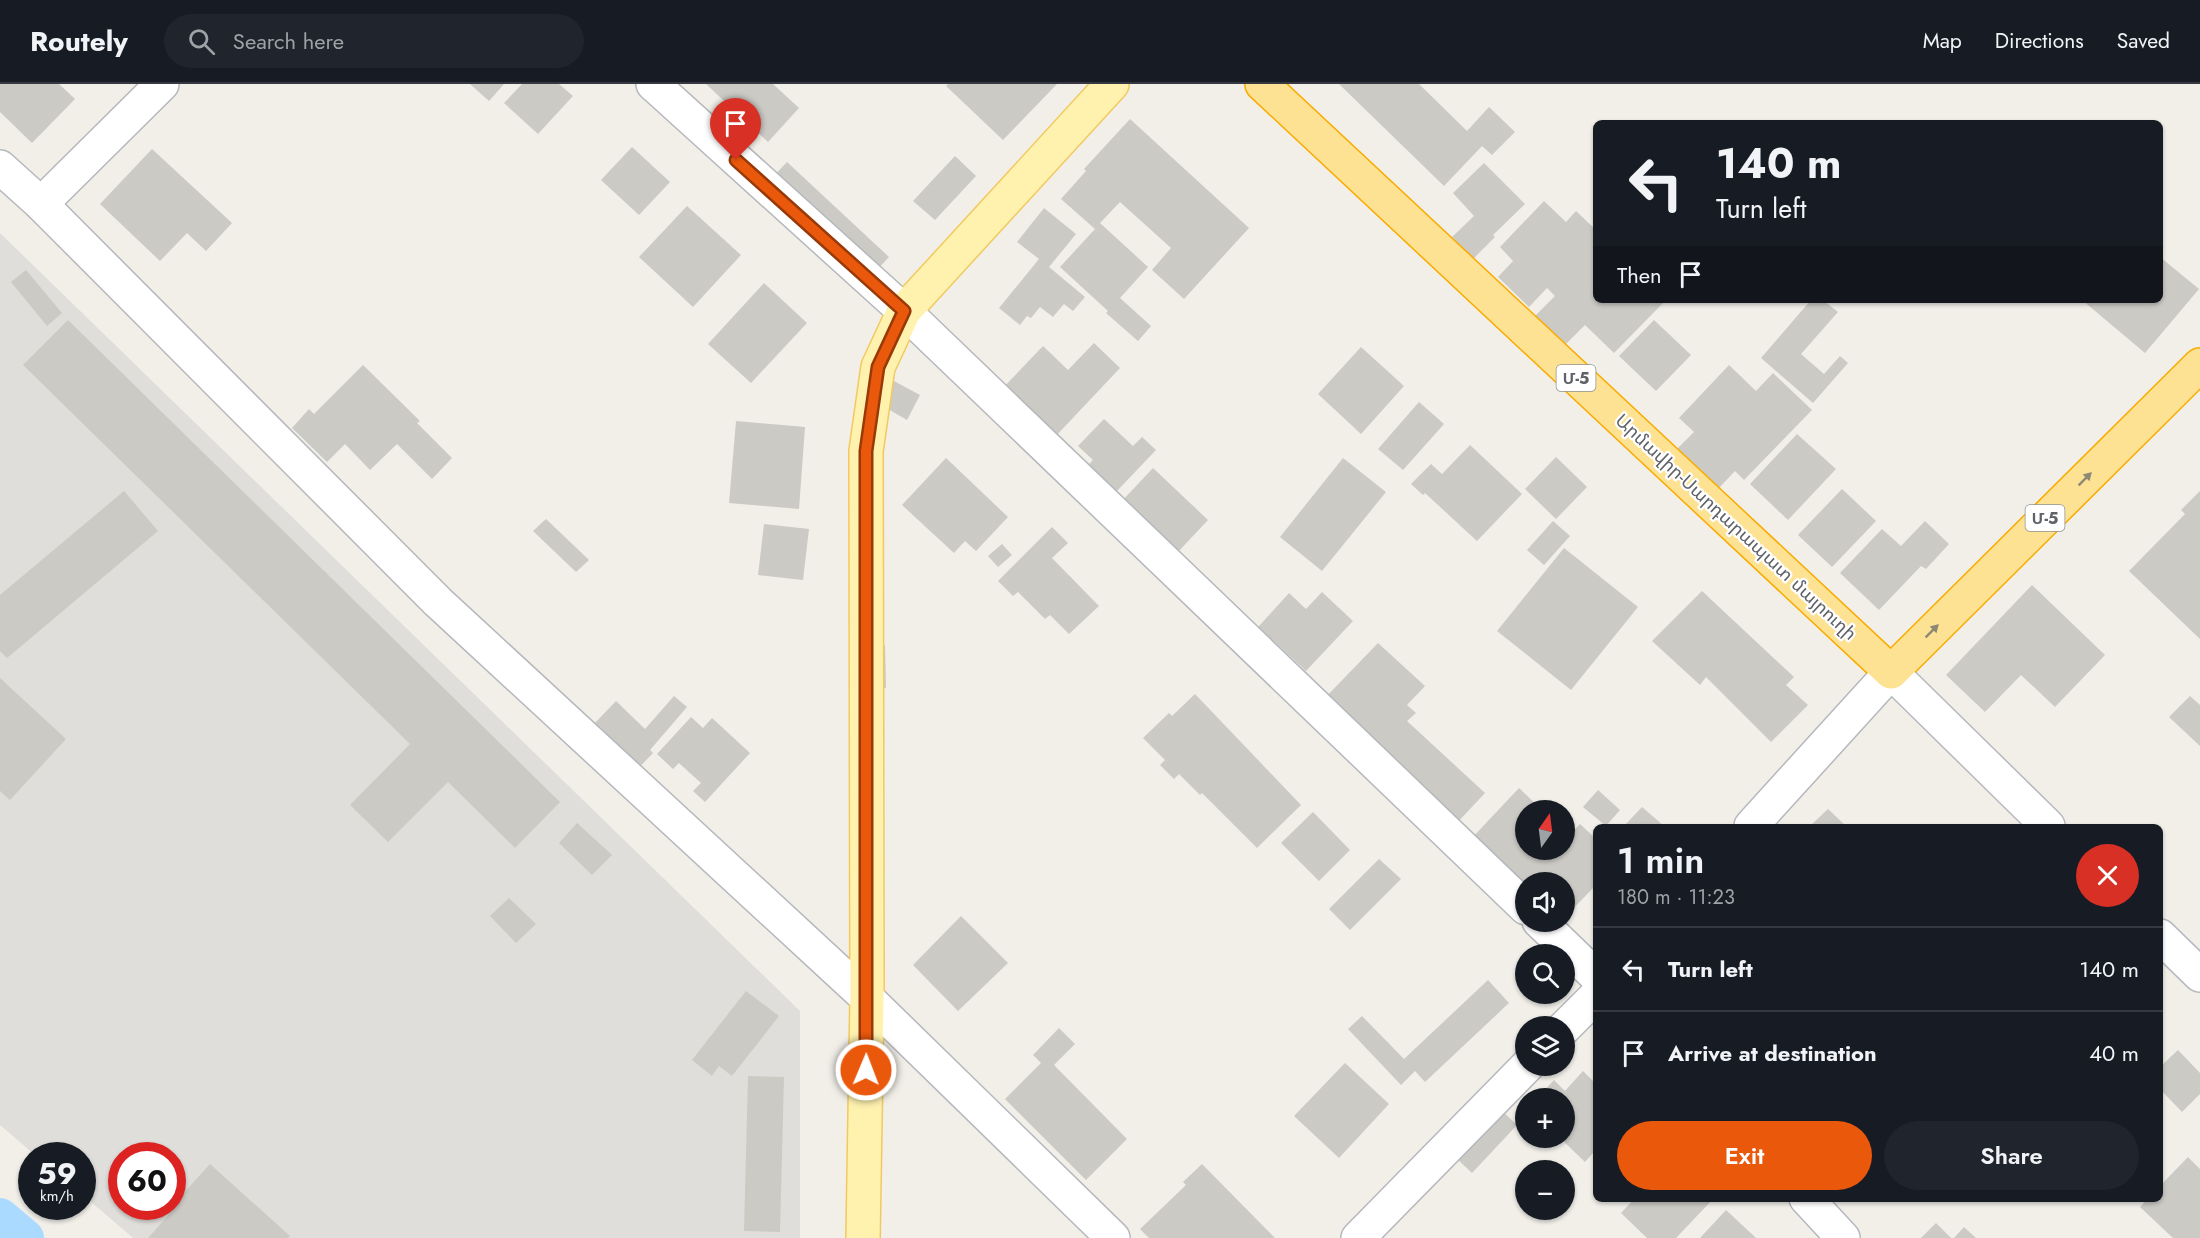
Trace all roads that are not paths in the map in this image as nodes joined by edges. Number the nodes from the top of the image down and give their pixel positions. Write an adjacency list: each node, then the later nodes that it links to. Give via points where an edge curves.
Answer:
1 (162, 84): 6 (street)
2 (653, 84): 7 (street)
3 (1112, 84): 7 (main road)
4 (1262, 84): 9 (highway, Արմավիր-Սարդարապատ մայրուղի / Մ-5)
5 (0, 166): 6 (street)
6 (41, 204): 17 (street, via 438,602)
7 (904, 311): 12 (street); 17 (main road, via 878,367 866,451)
8 (2200, 364): 9 (highway, Մ-5, one-way to 8)
9 (1891, 672): 10 (street); 11 (street)
10 (1753, 824)
11 (2046, 824)
12 (1515, 897)
13 (1550, 932): 15 (street)
14 (2163, 939): 16 (street)
15 (1593, 973)
16 (2200, 975)
17 (867, 999): 22 (main road); 23 (street)
18 (1593, 999): 19 (street)
19 (1575, 1017)
20 (1517, 1076): 24 (street)
21 (1810, 1202): 25 (street)
22 (863, 1238)
23 (1113, 1238)
24 (1358, 1238)
25 (1843, 1238)

